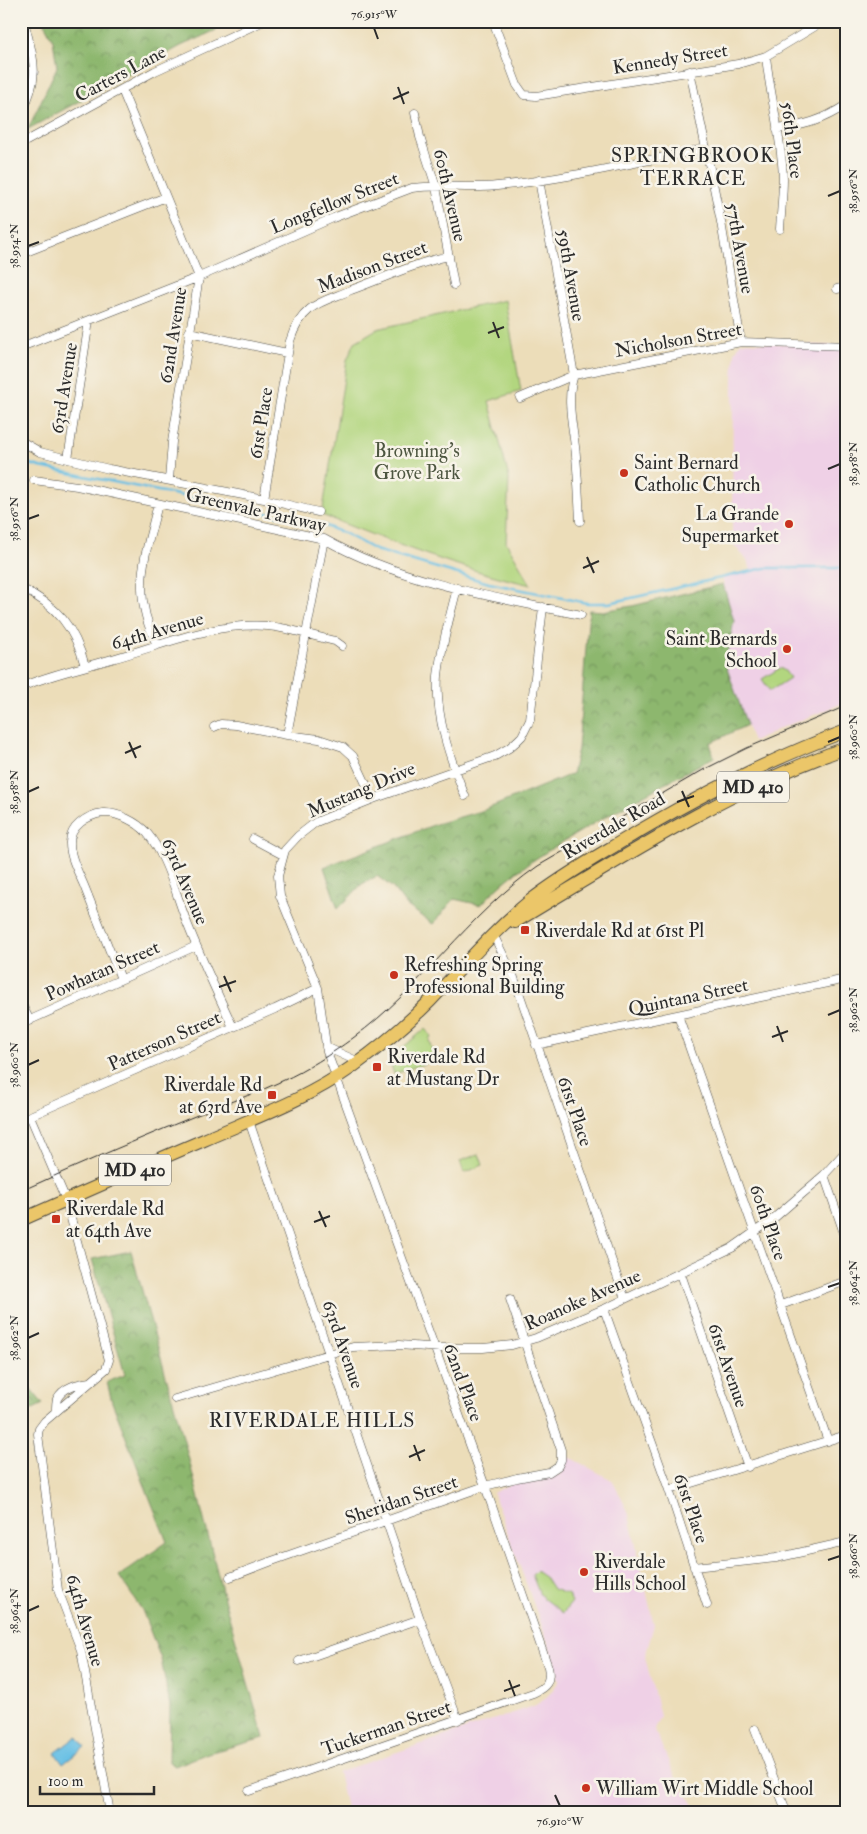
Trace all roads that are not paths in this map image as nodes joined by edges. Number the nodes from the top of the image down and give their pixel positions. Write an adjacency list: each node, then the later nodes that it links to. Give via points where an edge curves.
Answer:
1 (24, 21): 10 (street, via 35,73)
2 (264, 21): 7 (street, Carters Lane, via 194,52)
3 (493, 21): 6 (street, Kennedy Street, via 517,85 524,94 536,96)
4 (824, 21): 5 (street, Kennedy Street)
5 (766, 56): 6 (street, Kennedy Street); 11 (street, 56th Place)
6 (690, 71): 13 (street, 57th Avenue)
7 (122, 90): 12 (street, Carters Lane); 16 (street, 62nd Avenue)
8 (846, 105): 11 (street, via 821,120)
9 (415, 113): 15 (street, 60th Avenue)
10 (21, 114)
11 (777, 129): 17 (street, 56th Place, via 783,180)
12 (21, 144)
13 (705, 149): 14 (street, Longfellow Street); 26 (street, 57th Avenue)
14 (539, 180): 15 (street, Longfellow Street, via 494,186); 30 (street, 59th Avenue)
15 (436, 187): 19 (street, 60th Avenue); 20 (street, Longfellow Street, via 395,193)
16 (166, 197): 18 (street); 20 (street, 62nd Avenue)
17 (780, 229)
18 (21, 254)
19 (449, 256): 21 (street, 60th Avenue); 29 (street, Madison Street, via 402,270 311,308 299,319)
20 (199, 277): 24 (street, Longfellow Street); 25 (street, 62nd Avenue)
21 (454, 285)
22 (846, 286): 23 (street)
23 (837, 289)
24 (89, 321): 28 (street, Longfellow Street); 33 (street, 63rd Avenue)
25 (189, 332): 29 (street); 35 (street, 62nd Avenue)
26 (741, 342): 27 (street, Nicholson Street); 30 (street, Nicholson Street)
27 (846, 346)
28 (21, 347)
29 (287, 353): 36 (street, 61st Place)
30 (574, 375): 31 (street, Nicholson Street); 39 (street, 59th Avenue, via 570,401)
31 (520, 398)
32 (21, 440): 33 (street, Greenvale Parkway, via 40,452)
33 (68, 459): 35 (street, Greenvale Parkway)
34 (34, 480): 37 (street, Greenvale Parkway)
35 (168, 480): 36 (street, Greenvale Parkway)
36 (264, 499): 38 (street, Greenvale Parkway)
37 (158, 504): 40 (street, Greenvale Parkway); 46 (street, via 141,594 149,629)
38 (318, 512)
39 (580, 521)
40 (324, 538): 42 (street, Greenvale Parkway, via 384,567); 45 (street)
41 (21, 588): 48 (street, via 55,609 76,641)
42 (457, 588): 43 (street, Greenvale Parkway); 54 (street, via 438,678 443,728)
43 (543, 607): 44 (street, Greenvale Parkway); 54 (street, Mustang Drive, via 532,710 522,736 495,756)
44 (581, 615)
45 (305, 635): 46 (street, 64th Avenue, via 268,626 247,627 208,631); 47 (street, via 334,641); 52 (street)
46 (157, 645): 48 (street, 64th Avenue)
47 (342, 646)
48 (85, 666): 49 (street, 64th Avenue)
49 (21, 687)
50 (214, 727): 52 (street, via 236,725)
51 (846, 731): 59 (main road, Riverdale Road / MD 410, via 761,766 679,808 558,880)
52 (287, 735): 56 (street, via 319,739 349,750)
53 (846, 748): 59 (main road, Riverdale Road / MD 410, via 760,784 678,826)
54 (454, 769): 55 (street); 56 (street, Mustang Drive)
55 (465, 796)
56 (373, 799): 58 (street, Mustang Drive, via 308,828)
57 (253, 839): 58 (street)
58 (282, 855): 63 (street, via 278,876 280,896)
59 (494, 934): 70 (street, 61st Place, via 513,975); 71 (main road, Riverdale Road / MD 410, via 417,1013)
60 (196, 946): 62 (street, Powhatan Street); 62 (street, 63rd Avenue, via 158,850 146,832 122,816 111,813 84,820 77,826 70,845); 68 (street, 63rd Avenue)
61 (846, 979): 65 (street, Quintana Street)
62 (121, 980): 66 (street, Powhatan Street)
63 (318, 988): 68 (street, Patterson Street); 69 (street)
64 (21, 1003): 66 (street)
65 (678, 1015): 70 (street, Quintana Street); 80 (street, 60th Place)
66 (30, 1020): 67 (street, Powhatan Street)
67 (21, 1024)
68 (233, 1027): 73 (street, Patterson Street)
69 (326, 1046): 71 (street); 72 (street)
70 (536, 1046): 85 (street, 61st Place)
71 (359, 1062): 72 (main road, Riverdale Road / MD 410)
72 (336, 1078): 75 (main road, Riverdale Road / MD 410); 89 (street, 62nd Place)
73 (30, 1116): 74 (street, Patterson Street); 78 (street)
74 (21, 1120)
75 (249, 1121): 78 (main road, Riverdale Road / MD 410); 90 (street, 63rd Avenue)
76 (846, 1151): 77 (street, Roanoke Avenue)
77 (824, 1175): 80 (street, Roanoke Avenue); 81 (street)
78 (66, 1200): 79 (main road, Riverdale Road / MD 410); 108 (street, 64th Avenue, via 109,1360 106,1369 91,1382 65,1390 57,1399 56,1411 38,1434 58,1590 84,1663)
79 (21, 1220)
80 (756, 1232): 82 (street, Roanoke Avenue); 86 (street, 60th Place)
81 (846, 1239)
82 (681, 1274): 85 (street, Roanoke Avenue); 94 (street, 61st Avenue)
83 (846, 1281): 86 (street)
84 (510, 1299): 88 (street)
85 (624, 1299): 87 (street, Roanoke Avenue)
86 (781, 1304): 93 (street, 60th Place)
87 (604, 1309): 88 (street, Roanoke Avenue); 96 (street, 61st Place)
88 (525, 1342): 89 (street, Roanoke Avenue, via 483,1348); 95 (street, Sheridan Street, via 558,1440 561,1460 554,1470)
89 (434, 1347): 90 (street, Roanoke Avenue, via 370,1345); 95 (street, 62nd Place)
90 (330, 1353): 91 (street, Roanoke Avenue); 97 (street, 63rd Avenue)
91 (175, 1399)
92 (846, 1435): 93 (street)
93 (828, 1441): 94 (street)
94 (748, 1467): 96 (street)
95 (485, 1486): 97 (street, Sheridan Street); 104 (street, 62nd Place, via 548,1667 547,1684)
96 (669, 1490): 99 (street, 61st Place)
97 (387, 1521): 100 (street, Sheridan Street); 102 (street, 63rd Avenue)
98 (846, 1542): 99 (street, via 776,1558)
99 (694, 1567): 101 (street, 61st Place)
100 (230, 1577)
101 (707, 1605)
102 (420, 1619): 103 (street); 105 (street, 63rd Avenue)
103 (299, 1661)
104 (533, 1693): 105 (street, Tuckerman Street)
105 (458, 1720): 107 (street, Tuckerman Street)
106 (756, 1728): 109 (street)
107 (249, 1791)
108 (110, 1813)
109 (787, 1813)

